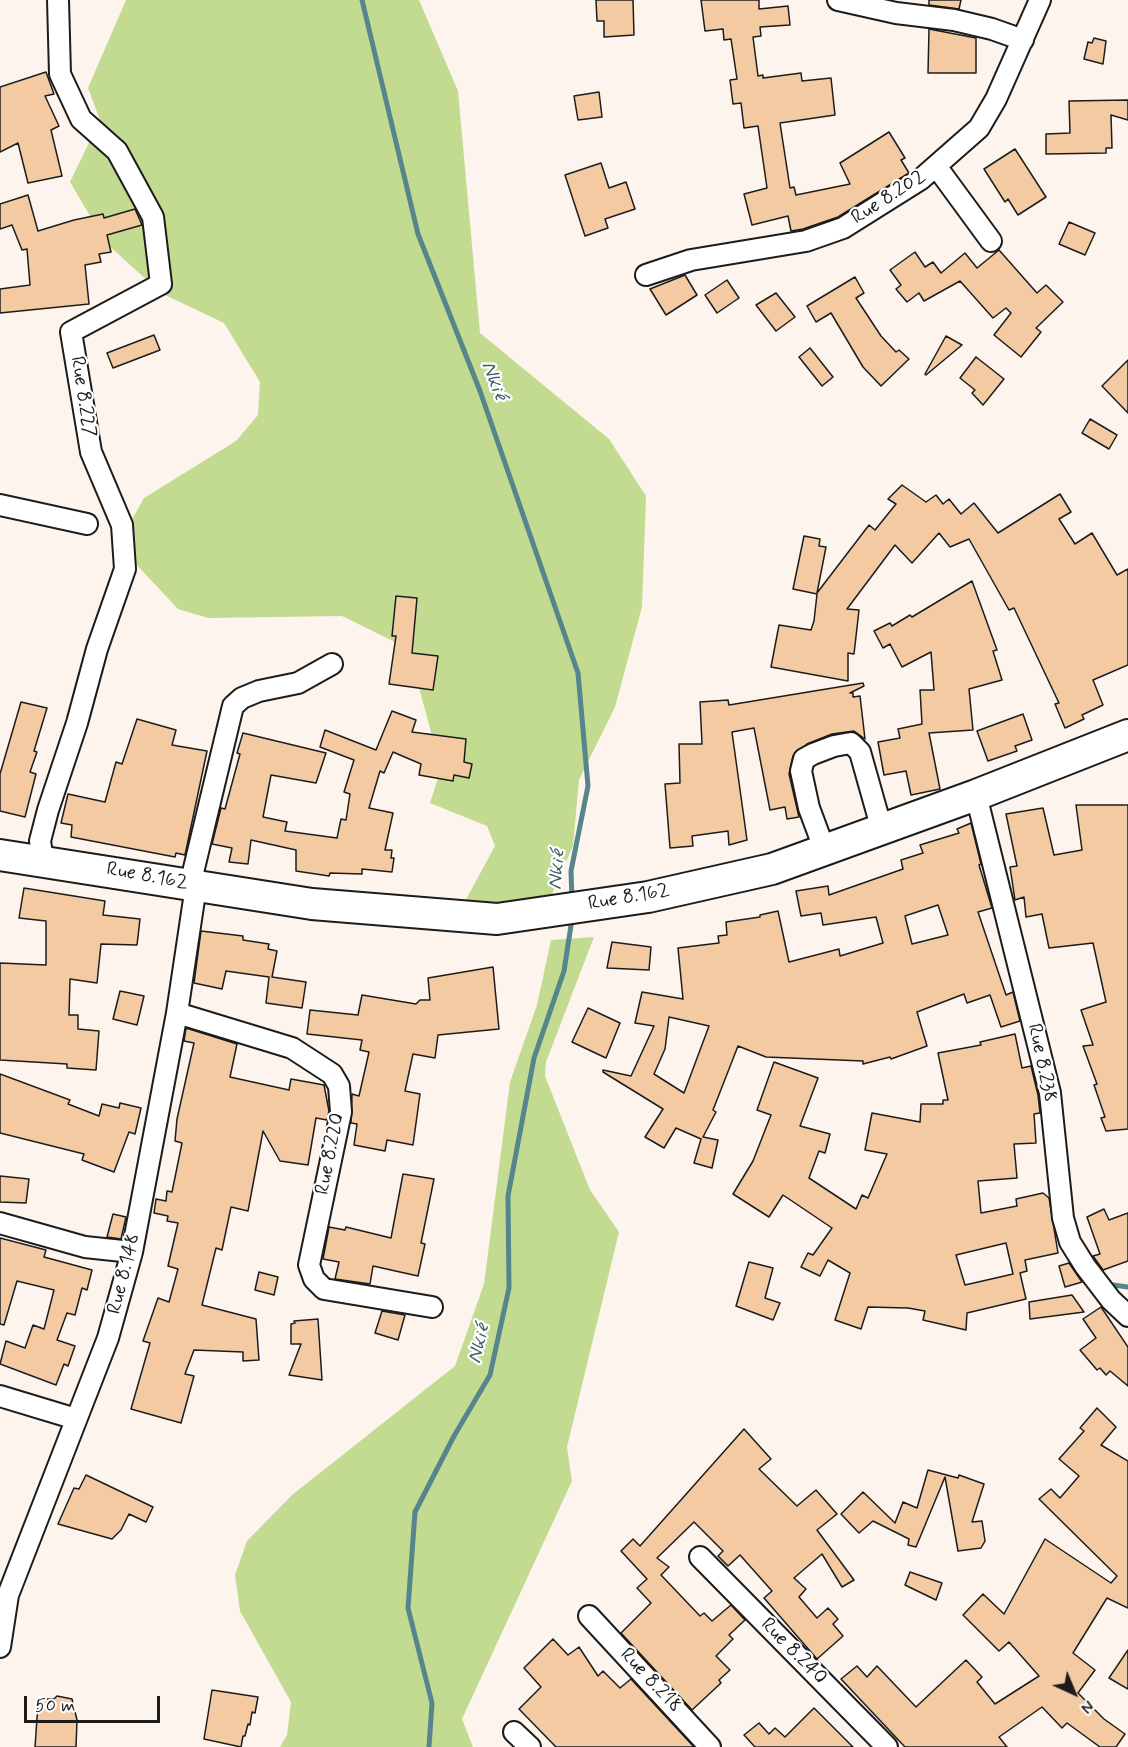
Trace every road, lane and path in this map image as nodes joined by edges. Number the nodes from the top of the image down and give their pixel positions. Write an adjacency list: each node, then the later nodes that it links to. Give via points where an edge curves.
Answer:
1 (58, 0): 16 (street, Rue 8.227, via 60,74 81,120 117,151 153,217 161,284 71,332 91,452 122,525 125,569 48,810 40,841)
2 (838, 0): 4 (street, via 992,28)
3 (1040, 0): 4 (street, Rue 8.202)
4 (1023, 40): 5 (street, Rue 8.202, via 980,128)
5 (936, 166): 6 (street); 7 (street, Rue 8.202, via 843,228 806,241 691,260)
6 (990, 241)
7 (646, 274)
8 (0, 505): 9 (street)
9 (87, 524)
10 (332, 664): 17 (street, Rue 8.148, via 298,683 260,691 233,706)
11 (1128, 735): 12 (highway, Rue 8.162)
12 (976, 795): 13 (highway, Rue 8.162); 22 (street, Rue 8.238, via 1050,1093 1063,1218 1070,1242 1111,1300)
13 (882, 830): 14 (highway, Rue 8.162); 14 (street, via 860,752 851,743 813,754 804,759 801,771)
14 (825, 851): 17 (highway, Rue 8.162, via 772,868 648,897 497,920 312,904)
15 (0, 855): 16 (highway, Rue 8.162)
16 (44, 860): 17 (highway, Rue 8.162)
17 (193, 885): 18 (street, Rue 8.148)
18 (177, 1013): 20 (street, Rue 8.148); 21 (street, Rue 8.220, via 292,1048 332,1074 339,1086 341,1112 309,1265 314,1279 324,1289)
19 (0, 1223): 20 (street, via 85,1246)
20 (132, 1252): 24 (street, Rue 8.148, via 108,1338)
21 (432, 1307)
22 (1128, 1316)
23 (0, 1396): 24 (street)
24 (76, 1419): 26 (street, Rue 8.148)
25 (700, 1557): 32 (street, Rue 8.240)
26 (4, 1594): 28 (street, Rue 8.148)
27 (589, 1616): 31 (street, Rue 8.218)
28 (0, 1647)
29 (514, 1732): 30 (street)
30 (530, 1747)
31 (710, 1747)
32 (887, 1747)

